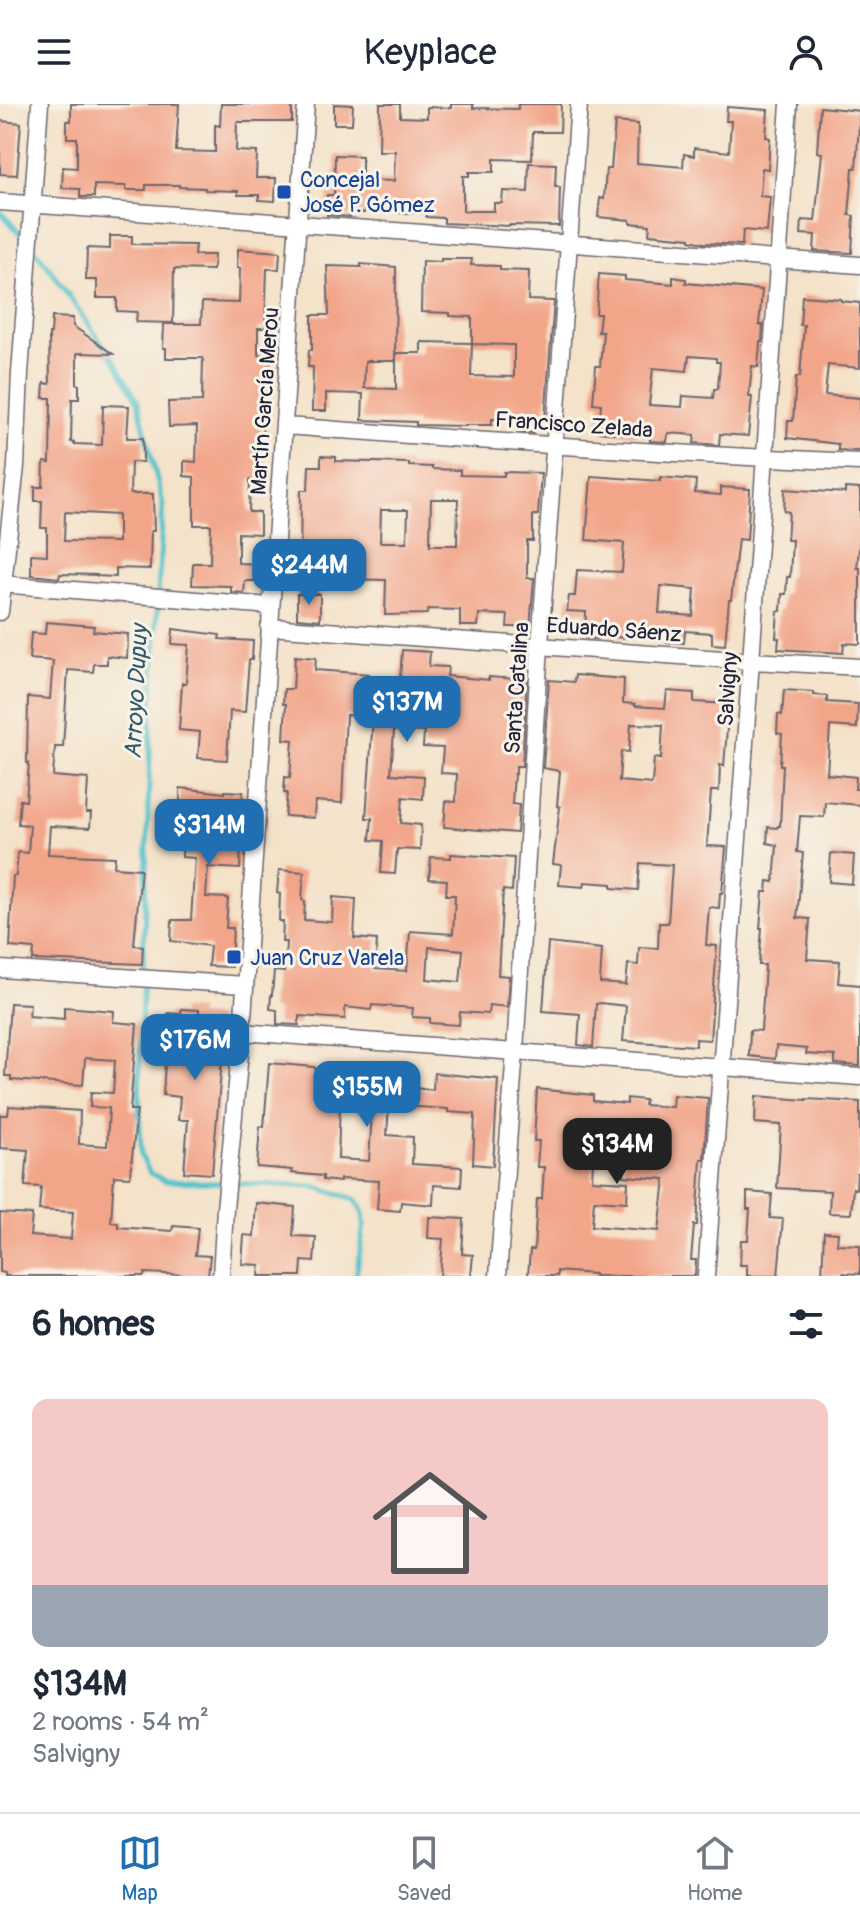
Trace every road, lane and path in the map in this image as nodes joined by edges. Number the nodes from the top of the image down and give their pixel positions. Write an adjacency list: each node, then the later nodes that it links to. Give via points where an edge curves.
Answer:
1 (40, 104): 6 (street)
2 (306, 104): 7 (street, Martín García Merou)
3 (579, 104): 8 (street, Santa Catalina)
4 (789, 104): 9 (street, Salvigny)
5 (3, 203): 6 (street)
6 (33, 206): 7 (street); 15 (street, via 16,466)
7 (297, 223): 8 (street); 11 (street, Martín García Merou)
8 (568, 245): 9 (street); 12 (street, Santa Catalina)
9 (779, 258): 10 (street); 13 (street, Salvigny)
10 (860, 265)
11 (285, 426): 12 (street, Francisco Zelada); 16 (street, Martín García Merou)
12 (555, 446): 13 (street, Francisco Zelada); 19 (street, Santa Catalina)
13 (765, 459): 14 (street, Francisco Zelada); 20 (street, Salvigny)
14 (860, 462)
15 (1, 584): 16 (street); 17 (street)
16 (270, 606): 18 (street, Martín García Merou)
17 (0, 612)
18 (269, 627): 19 (street, Eduardo Sáenz); 23 (street, Martín García Merou)
19 (540, 645): 20 (street, Eduardo Sáenz); 25 (street, Santa Catalina)
20 (751, 661): 21 (street, Eduardo Sáenz); 26 (street, Salvigny)
21 (860, 667)
22 (0, 969): 23 (street)
23 (244, 985): 24 (street, Martín García Merou)
24 (242, 1032): 25 (street); 28 (street, Martín García Merou)
25 (515, 1051): 26 (street); 29 (street, Santa Catalina)
26 (722, 1067): 27 (street); 30 (street, Salvigny)
27 (860, 1077)
28 (221, 1276)
29 (498, 1276)
30 (706, 1276)

